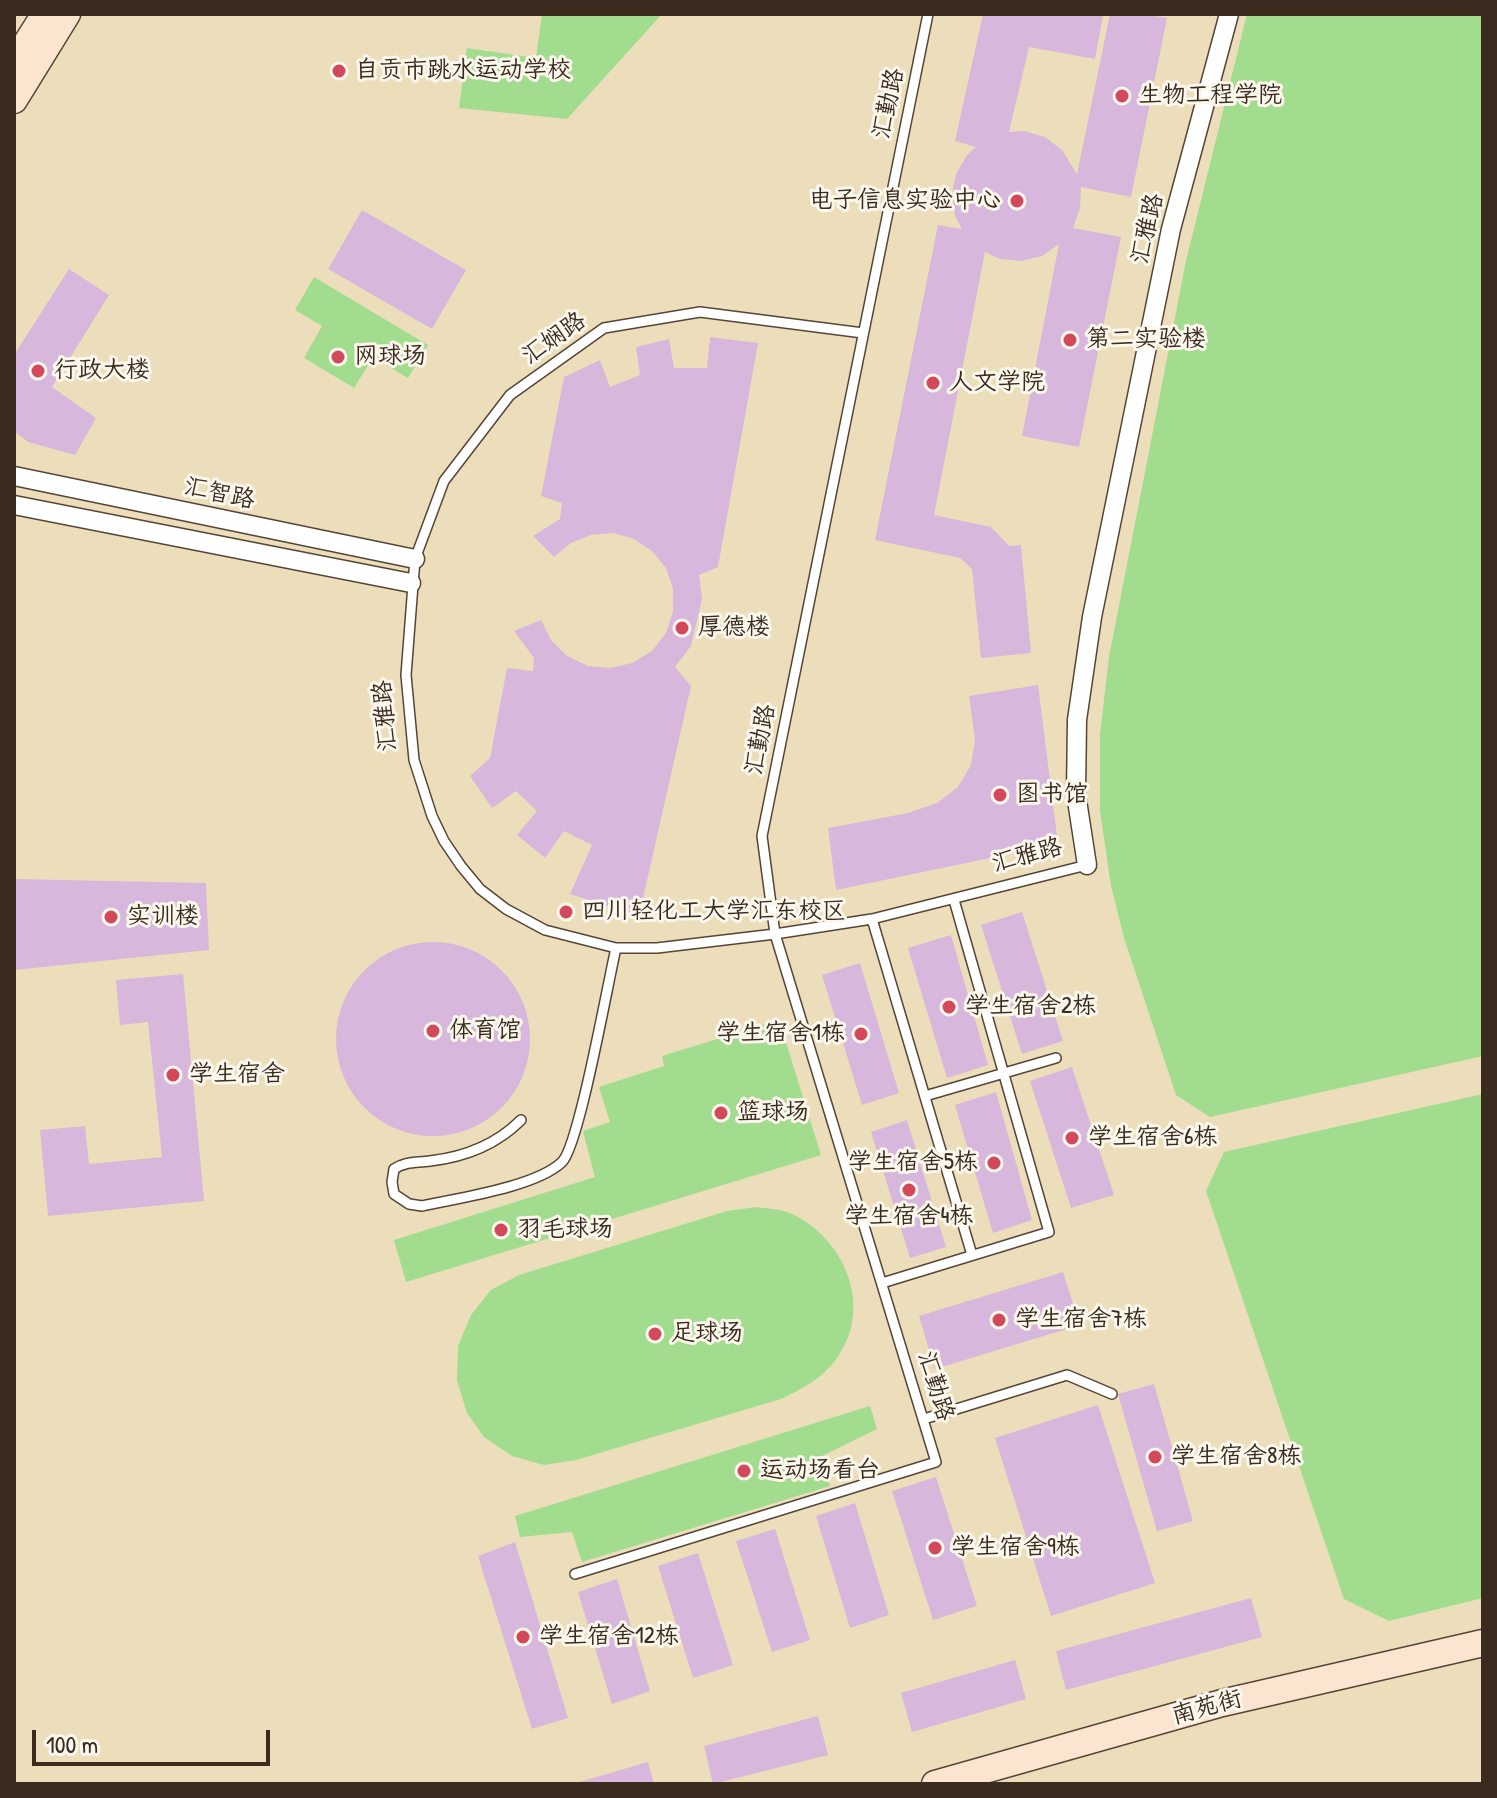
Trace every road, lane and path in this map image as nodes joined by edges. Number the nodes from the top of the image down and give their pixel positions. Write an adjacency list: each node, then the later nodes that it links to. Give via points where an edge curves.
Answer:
1 (45, 14): 5 (main road)
2 (67, 14): 6 (main road)
3 (928, 14): 7 (lane, 汇勤路)
4 (1229, 14): 12 (street, 汇雅路, via 1171,229 1092,617 1077,720 1076,794)
5 (14, 63)
6 (14, 100)
7 (863, 333): 10 (lane, 汇娴路, via 700,312 604,328 510,395 444,481); 15 (lane, 汇勤路, via 762,836)
8 (14, 476): 10 (street, 汇智路)
9 (14, 505): 11 (street, 汇智路)
10 (415, 559): 11 (lane, 汇雅路)
11 (411, 583): 16 (lane, 汇雅路, via 406,675 414,760 444,841 480,889 506,909 545,930)
12 (1087, 865): 13 (lane, 汇雅路)
13 (954, 900): 14 (lane, 汇雅路); 18 (lane)
14 (872, 919): 15 (lane, 汇雅路); 19 (lane)
15 (775, 934): 16 (lane, 汇雅路); 22 (lane, 汇勤路)
16 (616, 948): 20 (lane, via 577,1125 563,1161 534,1180 422,1206 394,1194 394,1169 403,1163 457,1157 506,1135)
17 (1056, 1058): 18 (lane)
18 (1003, 1074): 19 (lane); 21 (lane, via 1049,1232)
19 (925, 1096): 21 (lane)
20 (521, 1120)
21 (972, 1255): 22 (lane)
22 (882, 1283): 24 (lane, 汇勤路)
23 (1112, 1394): 24 (lane, via 1067,1375)
24 (924, 1419): 25 (lane, 汇勤路, via 936,1462)
25 (575, 1574)
26 (1483, 1643): 27 (main road, 南苑街, via 1222,1703)
27 (935, 1784)

